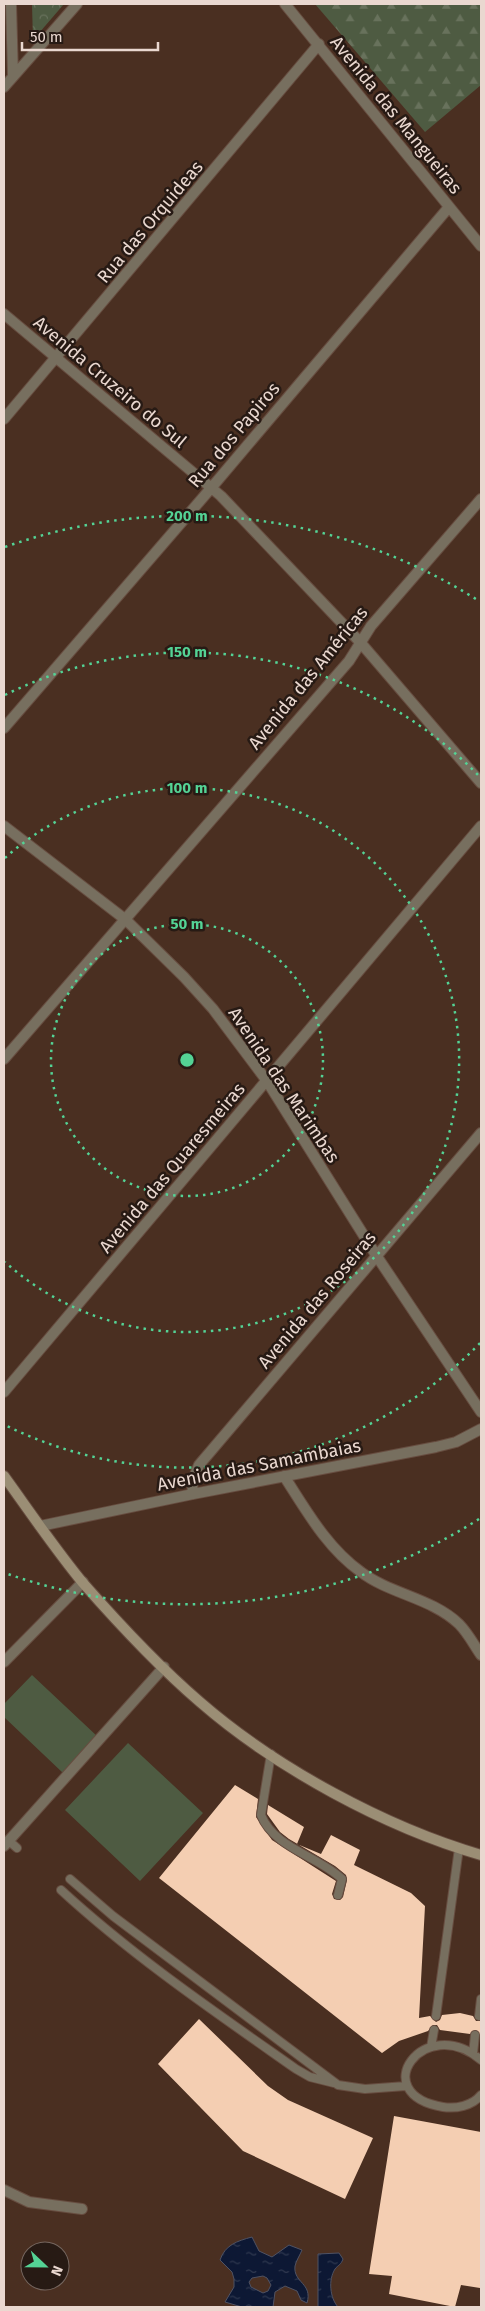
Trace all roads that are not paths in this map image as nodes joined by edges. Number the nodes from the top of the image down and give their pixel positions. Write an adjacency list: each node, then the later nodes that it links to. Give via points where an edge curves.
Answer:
1 (11, 4): 5 (street)
2 (77, 4): 5 (street)
3 (285, 4): 4 (street, Avenida das Mangueiras)
4 (319, 44): 7 (street, Avenida das Mangueiras); 10 (street, Rua das Orquideas)
5 (13, 76): 6 (street)
6 (4, 87)
7 (449, 207): 8 (street, Avenida das Mangueiras); 12 (street, Rua dos Papiros)
8 (481, 246)
9 (4, 314): 10 (street, Avenida Cruzeiro do Sul)
10 (57, 358): 11 (street, Rua das Orquideas); 12 (street, Avenida Cruzeiro do Sul)
11 (4, 419)
12 (212, 487): 14 (street, Avenida Cruzeiro do Sul); 15 (street, Rua dos Papiros)
13 (481, 500): 14 (street, Avenida das Américas)
14 (360, 642): 16 (street, Avenida Cruzeiro do Sul); 19 (street, Avenida das Américas, via 349,661)
15 (4, 728)
16 (481, 783)
17 (4, 826): 19 (street, Avenida das Marimbas)
18 (481, 826): 21 (street, Avenida das Quaresmeiras)
19 (126, 920): 20 (street, Avenida das Américas); 21 (street, Avenida das Marimbas, via 213,1009)
20 (4, 1059)
21 (266, 1081): 23 (street, Avenida das Marimbas); 24 (street, Avenida das Quaresmeiras)
22 (481, 1133): 23 (street, Avenida das Roseiras)
23 (376, 1255): 25 (street, Avenida das Marimbas); 29 (street, Avenida das Roseiras, via 200,1465 192,1482)
24 (4, 1392)
25 (481, 1412)
26 (481, 1428): 28 (street, Avenida das Samambaias, via 456,1442 436,1447)
27 (4, 1476): 30 (main road)
28 (284, 1476): 29 (street, Avenida das Samambaias); 32 (street, via 316,1525 343,1558 378,1584 450,1616 464,1629)
29 (193, 1494): 30 (street, Avenida das Samambaias)
30 (40, 1526): 31 (main road)
31 (83, 1582): 33 (street); 34 (main road)
32 (481, 1655)
33 (4, 1662)
34 (164, 1667): 35 (main road, via 199,1702); 36 (street)
35 (271, 1754): 37 (main road, via 348,1800 390,1821); 41 (lane, via 261,1815 263,1821 294,1849 336,1873 342,1879)
36 (10, 1845)
37 (459, 1848): 38 (main road); 43 (lane)
38 (481, 1855)
39 (70, 1879): 50 (lane, via 113,1916)
40 (61, 1890): 50 (lane, via 105,1931 296,2069)
41 (338, 1896)
42 (481, 1999): 44 (lane)
43 (436, 2016)
44 (479, 2016)
45 (434, 2030): 47 (lane)
46 (475, 2035): 48 (lane)
47 (431, 2047): 48 (lane, via 450,2046); 51 (lane, via 415,2055 409,2064 405,2074)
48 (473, 2054): 49 (lane)
49 (481, 2060)
50 (338, 2085): 51 (lane, via 365,2089)
51 (406, 2086): 52 (lane, via 421,2100 444,2107 464,2106)
52 (481, 2095)
53 (4, 2190): 54 (street, via 29,2202)
54 (82, 2209)

